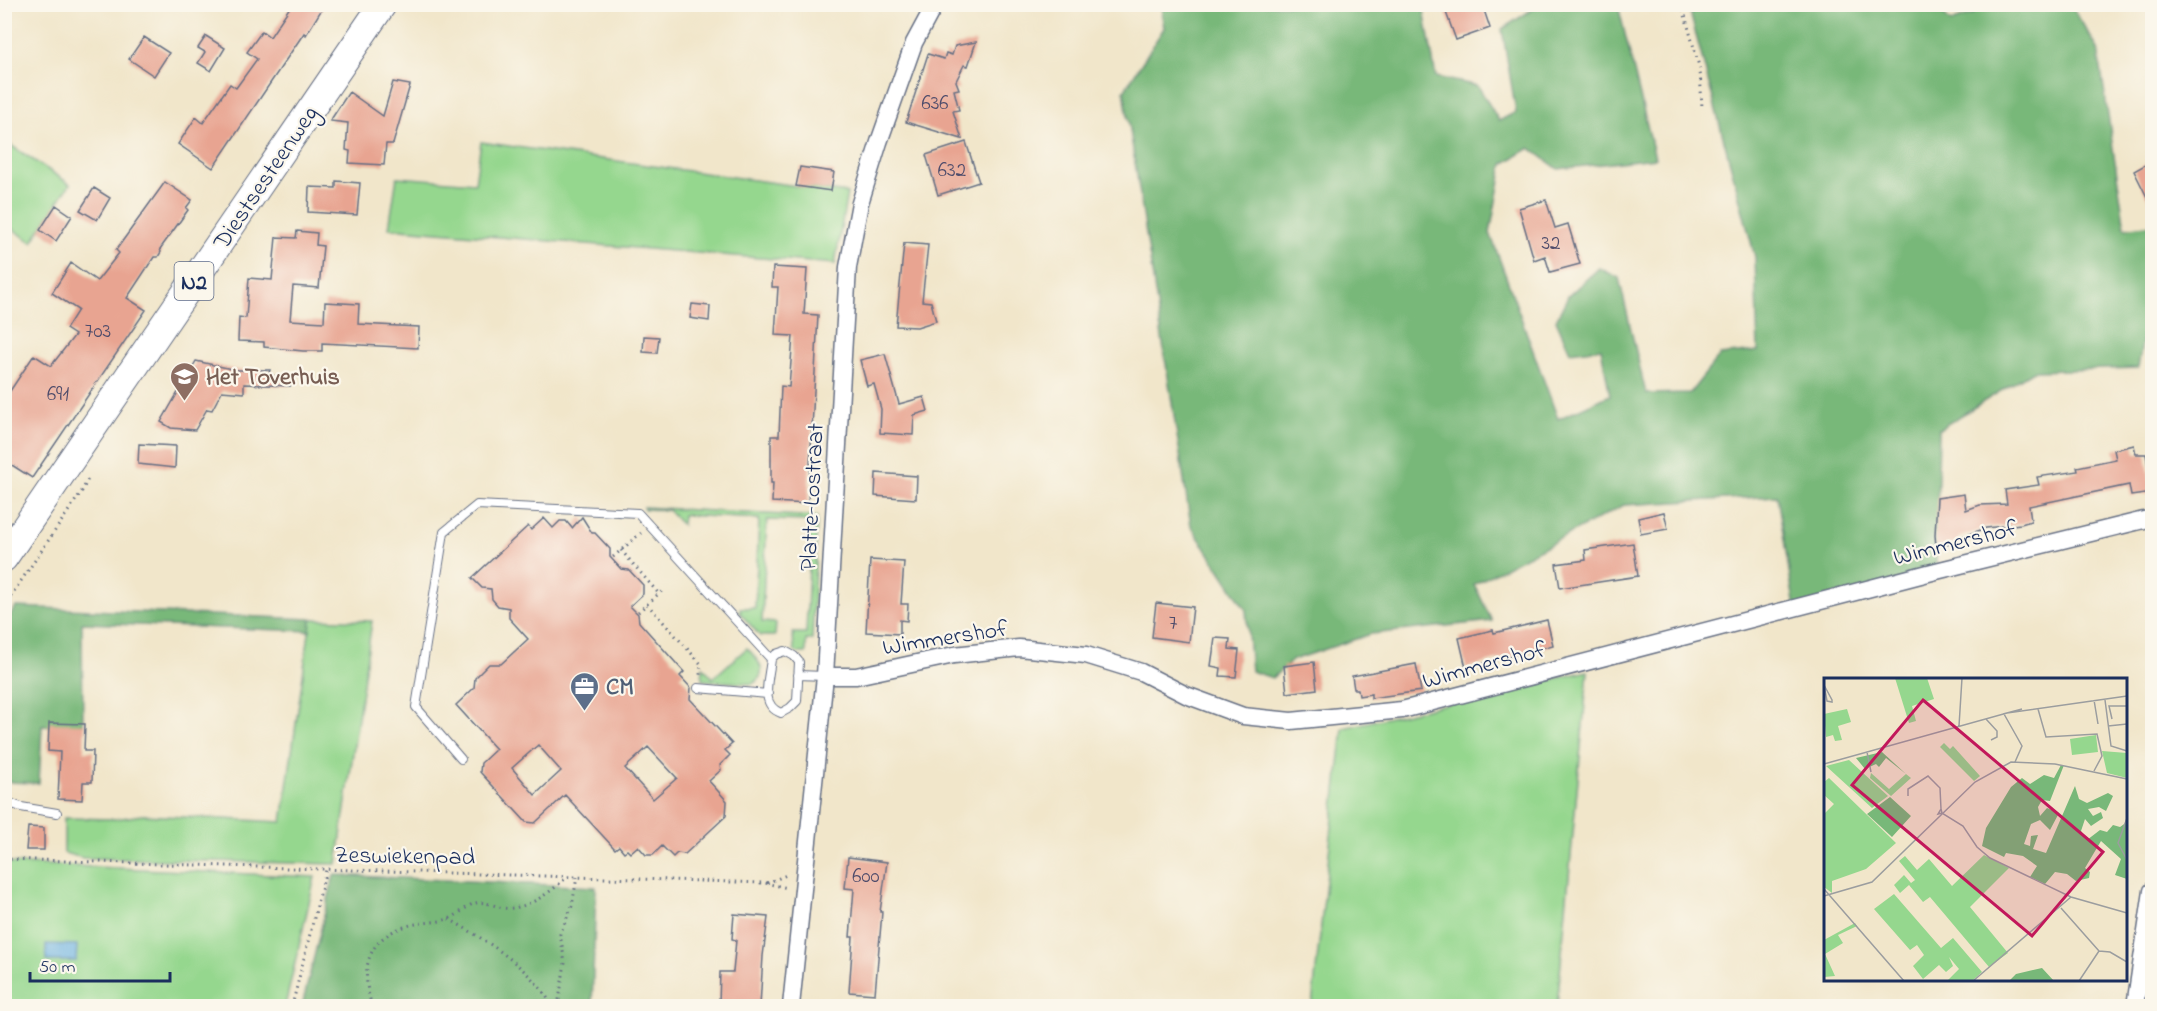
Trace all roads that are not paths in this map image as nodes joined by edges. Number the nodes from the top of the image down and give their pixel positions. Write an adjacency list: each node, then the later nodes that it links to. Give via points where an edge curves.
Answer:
1 (383, 4): 4 (main road, Diestsesteenweg / N2)
2 (935, 4): 7 (street, Platte-Lostraat, via 914,43 879,142 860,203 848,267)
3 (2152, 518): 7 (street, Wimmershof, via 1402,710 1291,721 1243,716 1119,665 1086,655 1019,648 954,655 856,676)
4 (4, 558)
5 (771, 660): 6 (lane, via 785,651 794,656 799,662); 9 (lane); 10 (lane, via 638,513 477,505 444,532 416,707)
6 (798, 675): 7 (lane); 9 (lane, via 797,701 790,708 781,713 772,710)
7 (825, 676): 14 (street, Platte-Lostraat)
8 (698, 688): 9 (lane)
9 (768, 693)
10 (461, 759)
11 (4, 801): 12 (lane)
12 (57, 813)
13 (2152, 891): 15 (street)
14 (792, 1006)
15 (2134, 1006)

